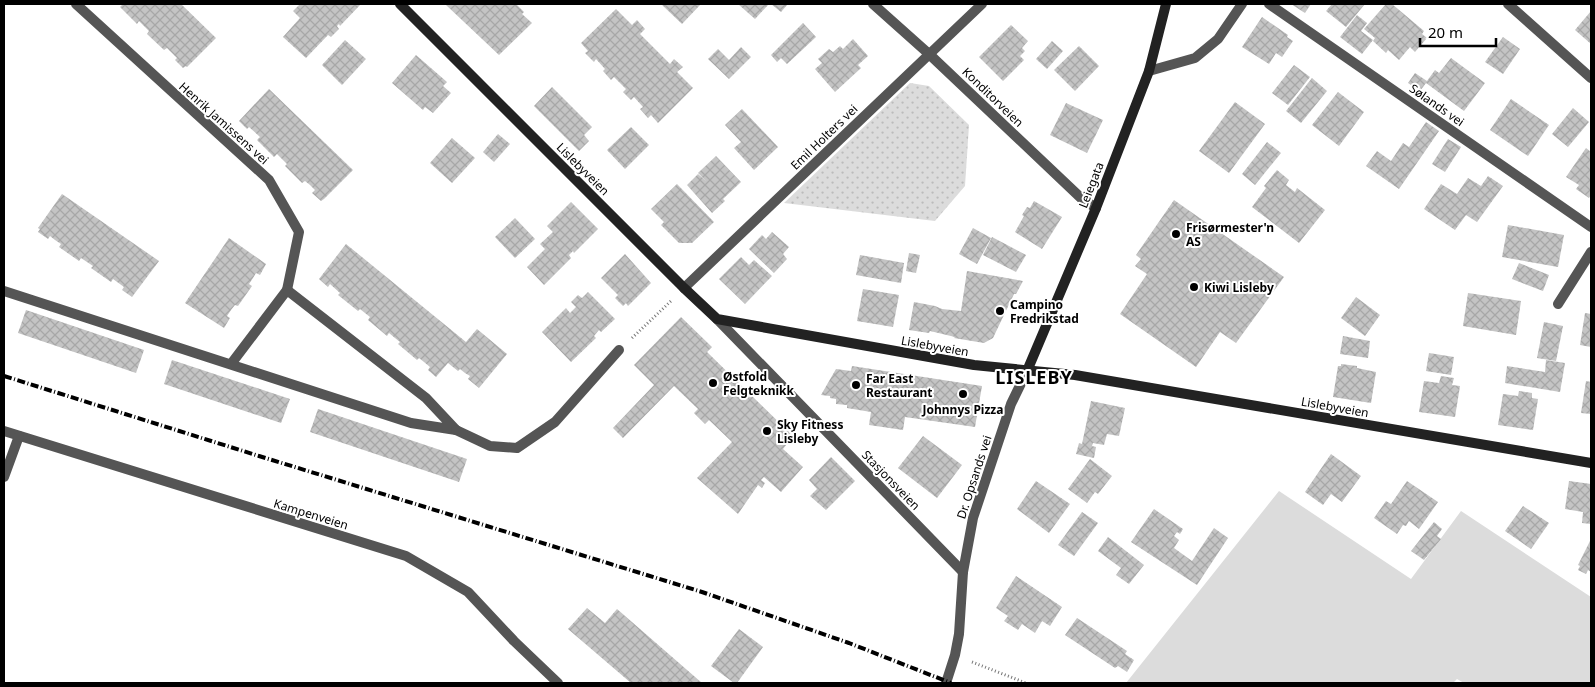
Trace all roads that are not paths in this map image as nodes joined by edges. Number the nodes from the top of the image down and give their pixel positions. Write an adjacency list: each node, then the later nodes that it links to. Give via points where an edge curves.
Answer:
1 (76, 4): 16 (street, Henrik Jamissens vei, via 269,180 299,232)
2 (400, 4): 15 (street, Lislebyveien)
3 (873, 4): 9 (street, Konditorveien)
4 (982, 4): 9 (street, Emil Holters vei)
5 (1166, 4): 10 (street, Leiegata)
6 (1242, 4): 10 (street, via 1218,38 1195,58)
7 (1269, 4): 13 (street, Sølands vei)
8 (1508, 4): 11 (street)
9 (929, 54): 12 (street, Konditorveien, via 1081,198); 15 (street, Emil Holters vei)
10 (1149, 71): 12 (street, Leiegata)
11 (1591, 78)
12 (1096, 208): 22 (street, Leiegata)
13 (1591, 227)
14 (1591, 252): 18 (street)
15 (684, 288): 19 (street, Lislebyveien)
16 (288, 290): 21 (street, Henrik Jamissens vei); 23 (street, via 426,398)
17 (4, 291): 21 (street)
18 (1558, 304)
19 (717, 319): 22 (street, Lislebyveien, via 974,365); 28 (street, Stasjonsveien)
20 (619, 350): 23 (street, via 555,422 517,448 490,446)
21 (231, 364): 23 (street, via 411,423)
22 (1028, 371): 26 (street, Lislebyveien, via 1075,375); 28 (street, Dr. Opsands vei, via 1011,404 973,518)
23 (456, 430)
24 (4, 431): 25 (street, Kampenveien)
25 (19, 436): 27 (street); 29 (street, Kampenveien, via 406,556 468,592)
26 (1591, 463)
27 (4, 477)
28 (963, 572): 30 (street, Dr. Opsands vei, via 959,634)
29 (558, 683)
30 (946, 683)

